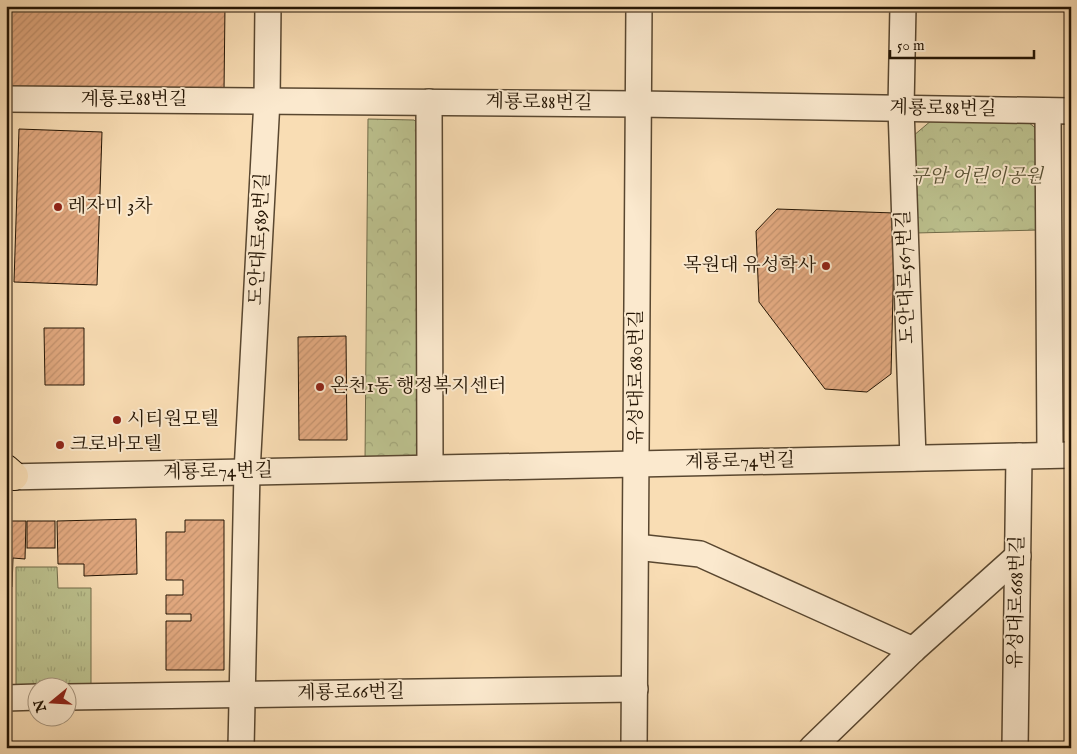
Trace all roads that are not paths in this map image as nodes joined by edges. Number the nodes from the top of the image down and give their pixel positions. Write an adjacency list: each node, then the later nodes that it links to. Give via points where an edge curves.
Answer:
1 (268, 6): 5 (street, 도안대로589번길)
2 (639, 6): 7 (street, 유성대로680번길)
3 (903, 6): 8 (street, 도안대로567번길)
4 (6, 99): 5 (street, 계룡로88번길)
5 (267, 100): 6 (street, 계룡로88번길); 15 (street, 도안대로589번길)
6 (430, 102): 7 (street, 계룡로88번길); 14 (street)
7 (638, 104): 8 (street, 계룡로88번길); 13 (street, 유성대로680번길)
8 (901, 108): 9 (street, 계룡로88번길); 12 (street, 도안대로567번길)
9 (1059, 111): 10 (street, 계룡로74번길)
10 (1060, 455): 11 (street, 계룡로74번길)
11 (1019, 456): 12 (street, 계룡로74번길); 18 (street, 유성대로668번길)
12 (913, 458): 13 (street, 계룡로74번길)
13 (636, 464): 14 (street, 계룡로74번길); 17 (street, 유성대로680번길)
14 (430, 468): 15 (street, 계룡로74번길)
15 (247, 472): 16 (street, 계룡로74번길); 21 (street, 도안대로589번길)
16 (9, 474)
17 (636, 547): 19 (street, via 700,554); 20 (street, 유성대로680번길)
18 (1018, 556): 19 (street); 28 (street, 유성대로668번길)
19 (913, 650): 27 (street)
20 (635, 689): 21 (street, 계룡로66번길); 26 (street, 유성대로680번길)
21 (241, 694): 23 (street, 계룡로66번길); 25 (street, 도안대로589번길)
22 (28, 697): 24 (street)
23 (78, 697)
24 (6, 698)
25 (241, 748)
26 (634, 748)
27 (812, 748)
28 (1015, 748)

